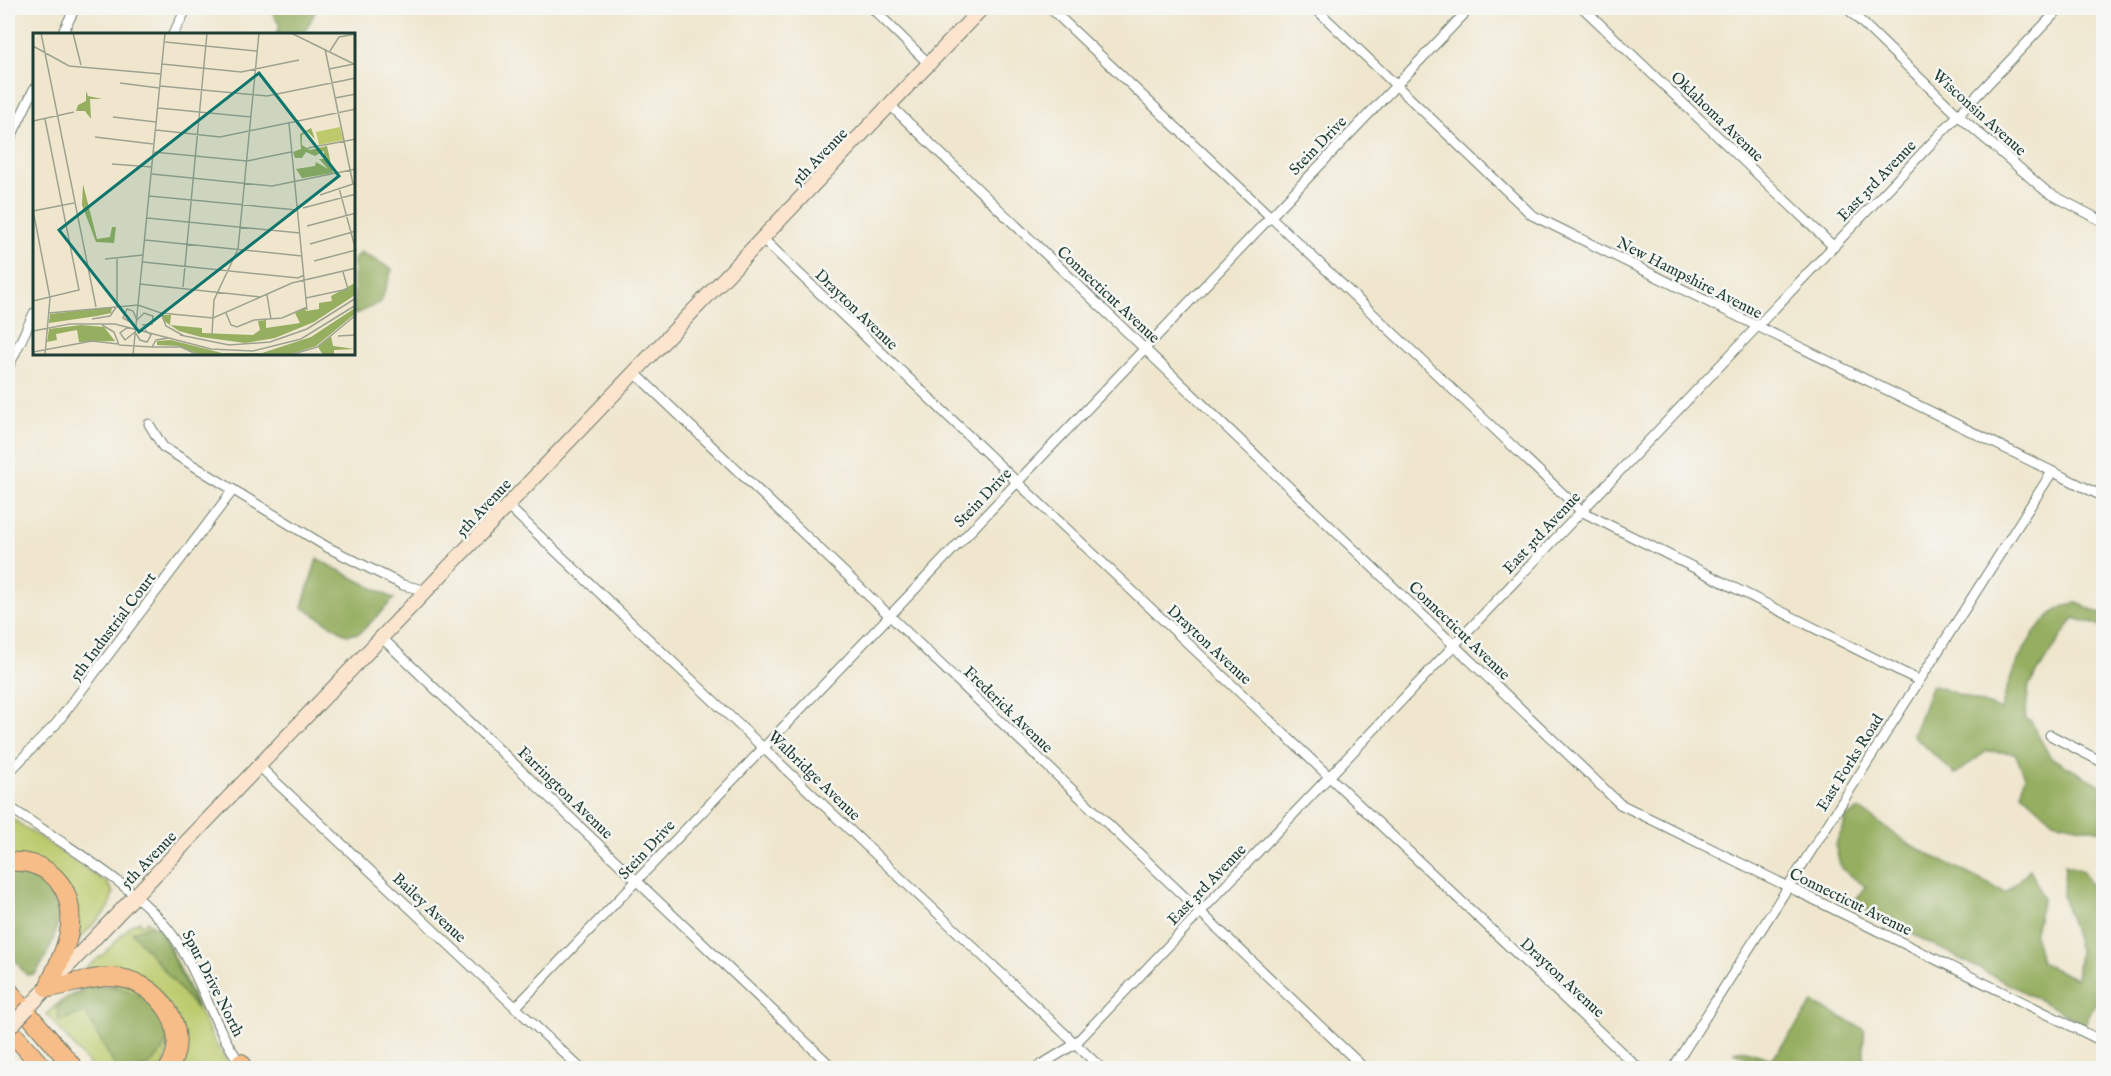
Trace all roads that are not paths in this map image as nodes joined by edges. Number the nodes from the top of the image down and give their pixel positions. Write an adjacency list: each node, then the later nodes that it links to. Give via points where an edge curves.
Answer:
1 (75, 8): 11 (street)
2 (187, 8): 12 (street)
3 (872, 8): 13 (street)
4 (982, 8): 13 (main road, 5th Avenue)
5 (1050, 8): 19 (street)
6 (1316, 8): 14 (street, New Hampshire Avenue)
7 (1470, 8): 14 (street, Stein Drive)
8 (1582, 8): 22 (street, Oklahoma Avenue)
9 (1847, 8): 17 (street, Wisconsin Avenue)
10 (2060, 8): 17 (street, East 3rd Avenue)
11 (62, 33)
12 (174, 33)
13 (928, 63): 16 (main road, 5th Avenue)
14 (1396, 84): 19 (street, Stein Drive); 24 (street, New Hampshire Avenue, via 1532,215)
15 (33, 91): 18 (street)
16 (890, 105): 21 (main road, 5th Avenue); 25 (street, Connecticut Avenue)
17 (1959, 116): 20 (street, Wisconsin Avenue, via 2047,192); 22 (street, East 3rd Avenue)
18 (8, 143)
19 (1270, 217): 25 (street, Stein Drive); 34 (street)
20 (2103, 222)
21 (762, 238): 27 (main road, 5th Avenue); 30 (street, Drayton Avenue)
22 (1833, 247): 24 (street, East 3rd Avenue)
23 (33, 316): 26 (street)
24 (1756, 327): 29 (street, New Hampshire Avenue); 34 (street, East 3rd Avenue)
25 (1145, 348): 30 (street, Stein Drive); 38 (street, Connecticut Avenue)
26 (8, 368)
27 (634, 372): 33 (main road, 5th Avenue); 36 (street, Frederick Avenue)
28 (149, 424): 31 (street, via 163,447)
29 (2052, 472): 32 (street, New Hampshire Avenue); 39 (street, East Forks Road)
30 (1017, 482): 36 (street, Stein Drive); 45 (street, Drayton Avenue)
31 (233, 490): 35 (street, via 327,547 403,585); 44 (street, 5th Industrial Court, via 56,724)
32 (2103, 497)
33 (507, 505): 35 (main road, 5th Avenue); 41 (street, Walbridge Avenue)
34 (1581, 511): 38 (street, East 3rd Avenue); 39 (street)
35 (428, 591): 37 (main road, 5th Avenue)
36 (889, 615): 41 (street, Stein Drive); 51 (street, Frederick Avenue)
37 (382, 638): 43 (main road, 5th Avenue); 48 (street, Farrington Avenue)
38 (1454, 646): 45 (street, East 3rd Avenue); 49 (street, Connecticut Avenue, via 1620,804)
39 (1918, 680): 49 (street, East Forks Road)
40 (2050, 735): 42 (street)
41 (764, 747): 48 (street, Stein Drive); 57 (street, Walbridge Avenue)
42 (2103, 763)
43 (260, 767): 50 (main road, 5th Avenue); 54 (street, Bailey Avenue)
44 (8, 773)
45 (1330, 777): 51 (street, East 3rd Avenue); 69 (street, Drayton Avenue)
46 (8, 807): 50 (street, Spur Drive North)
47 (8, 862): 52 (highway, via 38,864 54,875 64,890 70,925)
48 (637, 881): 54 (street, Stein Drive); 65 (street, Farrington Avenue)
49 (1787, 887): 56 (street, Connecticut Avenue); 70 (street, East Forks Road)
50 (135, 896): 52 (main road, 5th Avenue); 59 (street, Spur Drive North, via 165,924 180,946 225,1041)
51 (1200, 911): 57 (street, East 3rd Avenue); 68 (street, Frederick Avenue)
52 (48, 988): 55 (main road, 5th Avenue, bridge); 63 (highway, via 114,977 149,990 175,1022 176,1057)
53 (8, 990): 58 (highway)
54 (515, 1008): 64 (street, Bailey Avenue)
55 (8, 1028): 60 (highway)
56 (2103, 1042)
57 (1075, 1044): 66 (street, East 3rd Avenue); 67 (street, Walbridge Avenue)
58 (58, 1048): 61 (highway); 62 (highway)
59 (242, 1067)
60 (43, 1068)
61 (74, 1068)
62 (83, 1068)
63 (169, 1068)
64 (580, 1068)
65 (833, 1068)
66 (1036, 1068)
67 (1101, 1068)
68 (1364, 1068)
69 (1638, 1068)
70 (1672, 1068)

